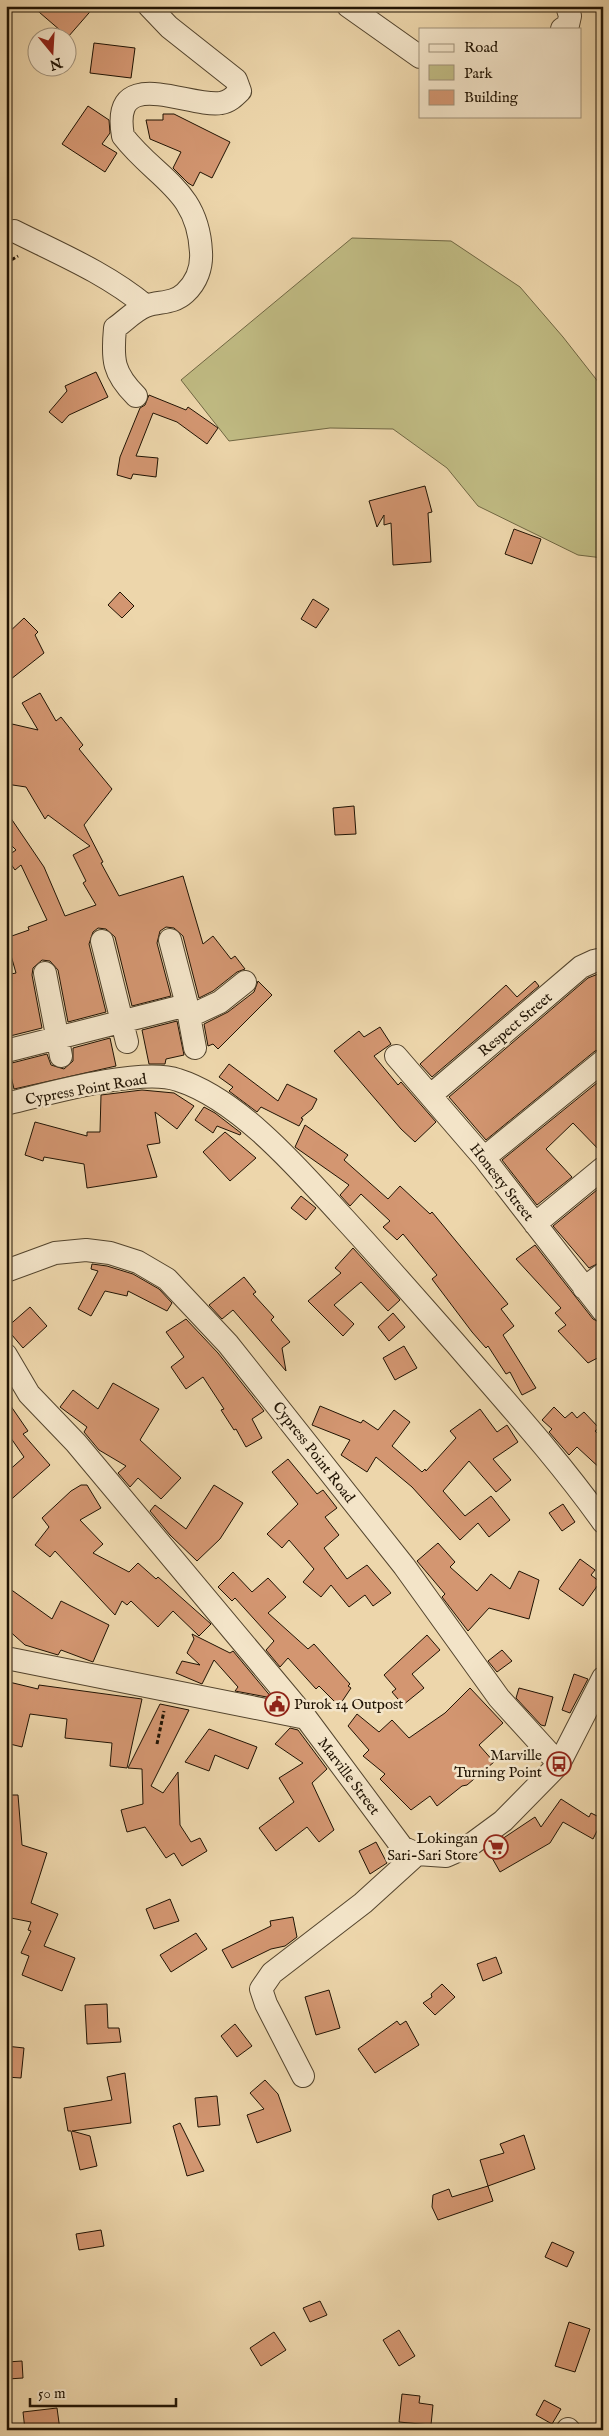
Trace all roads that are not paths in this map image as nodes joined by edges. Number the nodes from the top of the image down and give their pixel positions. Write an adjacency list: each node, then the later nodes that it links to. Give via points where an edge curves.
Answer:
1 (149, 6): 7 (street, via 169,27 236,80 240,91 222,103 155,92 129,101 121,113 122,136 183,196 199,228 201,259 194,283 184,294 167,303)
2 (348, 6): 5 (street)
3 (567, 6): 4 (street, via 570,16 568,25)
4 (564, 28)
5 (419, 56)
6 (14, 231): 7 (street, via 98,272)
7 (146, 306): 8 (street, via 115,328 113,353 117,374)
8 (136, 396)
9 (170, 940): 14 (street)
10 (102, 942): 15 (street)
11 (603, 959): 21 (street, Respect Street, via 581,968)
12 (45, 973): 16 (street)
13 (245, 982): 14 (street, via 220,1002)
14 (188, 1010): 15 (street); 17 (street)
15 (124, 1032): 16 (street)
16 (60, 1047): 18 (street)
17 (195, 1048)
18 (6, 1051)
19 (396, 1056): 21 (street, Honesty Street)
20 (603, 1061): 23 (street)
21 (431, 1095): 23 (street, Honesty Street)
22 (6, 1104): 31 (street, Cypress Point Road, via 151,1076 177,1079 241,1116 306,1177 405,1285 576,1484)
23 (484, 1158): 25 (street, Honesty Street)
24 (603, 1168): 25 (street)
25 (535, 1224): 28 (street, Honesty Street)
26 (6, 1271): 36 (street, Cypress Point Road, via 56,1253 86,1250 138,1262 167,1279 228,1344 404,1566 499,1698)
27 (603, 1274): 28 (street)
28 (584, 1288): 29 (street, Honesty Street)
29 (603, 1311)
30 (6, 1355): 35 (street, via 29,1394 76,1444)
31 (603, 1522)
32 (6, 1641): 33 (street)
33 (13, 1660): 35 (street)
34 (603, 1678): 36 (street, Marville Street)
35 (306, 1718): 37 (street, Marville Street, via 402,1848)
36 (559, 1764): 37 (street, Marville Street, via 504,1821 469,1846 446,1856)
37 (417, 1854): 38 (street, via 363,1903 272,1973 261,1988)
38 (303, 2076)

